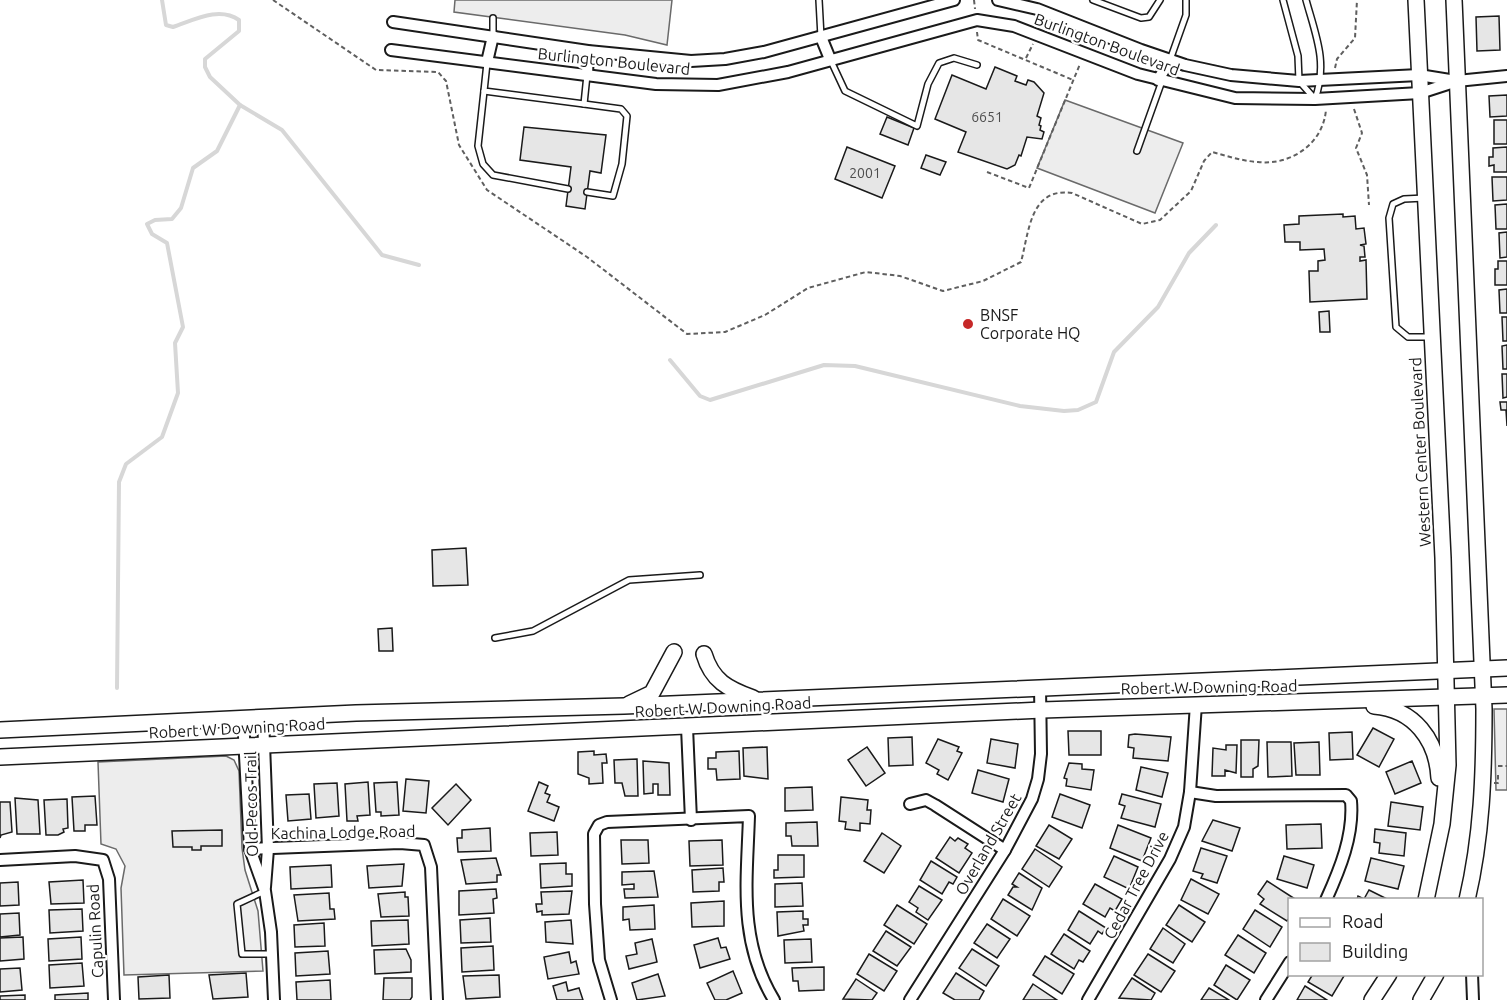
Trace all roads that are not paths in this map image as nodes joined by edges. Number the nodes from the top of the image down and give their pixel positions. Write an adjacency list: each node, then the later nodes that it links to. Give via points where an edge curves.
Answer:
1 (819, 0): 16 (lane)
2 (954, 0): 16 (street, Burlington Boulevard)
3 (1000, 0): 11 (street, Burlington Boulevard); 14 (street)
4 (1093, 0): 5 (lane, via 1141,18 1155,12)
5 (1160, 0)
6 (1186, 0): 20 (lane, via 1186,15)
7 (1283, 0): 28 (lane, via 1298,56)
8 (1306, 0): 26 (lane)
9 (1416, 0): 24 (main road, Western Center Boulevard)
10 (1454, 0): 29 (main road)
11 (1026, 3): 20 (street, Burlington Boulevard)
12 (493, 18): 15 (lane)
13 (393, 22): 15 (street, Burlington Boulevard)
14 (1000, 22): 19 (street, Burlington Boulevard, via 977,20); 27 (street, Burlington Boulevard)
15 (493, 36): 18 (street, Burlington Boulevard); 21 (street)
16 (820, 37): 18 (street, Burlington Boulevard, via 725,59 655,59); 19 (street)
17 (391, 50): 21 (street, Burlington Boulevard)
18 (588, 51): 23 (street)
19 (831, 59): 22 (lane, via 845,91 917,126 928,84 939,63 954,58); 23 (street, Burlington Boulevard, via 788,72 718,85 672,85)
20 (1170, 60): 27 (street); 28 (street, Burlington Boulevard, via 1231,75)
21 (487, 62): 23 (street, Burlington Boulevard); 30 (lane)
22 (977, 65)
23 (587, 75): 33 (lane)
24 (1419, 75): 26 (street, Burlington Boulevard); 29 (street, Burlington Boulevard); 31 (main road, Western Center Boulevard)
25 (1507, 76): 29 (street)
26 (1327, 80): 28 (street, Burlington Boulevard); 32 (lane)
27 (1160, 81): 32 (street, Burlington Boulevard, via 1235,98); 34 (lane)
28 (1299, 81): 32 (lane)
29 (1457, 81): 31 (street, Burlington Boulevard); 45 (main road)
30 (484, 91): 33 (lane); 35 (lane, via 478,146 483,164 494,175)
31 (1420, 93): 32 (street, Burlington Boulevard); 37 (main road, Western Center Boulevard)
32 (1315, 99)
33 (584, 104): 36 (lane, via 621,109 627,116 614,196)
34 (1137, 152)
35 (568, 189)
36 (587, 192)
37 (1425, 198): 38 (main road, Western Center Boulevard); 38 (lane, via 1393,204 1389,229 1396,327 1408,337)
38 (1432, 337): 44 (main road, Western Center Boulevard)
39 (700, 575): 40 (lane, via 629,580 533,631)
40 (495, 638)
41 (674, 652): 53 (main road, via 652,693)
42 (704, 654): 50 (main road, via 717,680)
43 (1507, 668): 45 (main road, Robert W Downing Road)
44 (1447, 669): 45 (main road, Robert W Downing Road); 46 (main road, Robert W Downing Road); 48 (main road, Western Center Boulevard)
45 (1482, 669): 49 (main road)
46 (1040, 687): 50 (main road, Robert W Downing Road); 54 (street, Overland Street)
47 (1507, 695): 49 (main road, Robert W Downing Road)
48 (1447, 696): 49 (main road, Robert W Downing Road); 52 (main road, Robert W Downing Road); 65 (main road, Western Center Boulevard, via 1448,765)
49 (1483, 696): 73 (main road, via 1484,784 1479,840)
50 (758, 700): 53 (main road, Robert W Downing Road)
51 (1196, 704): 52 (main road, Robert W Downing Road); 54 (main road, Robert W Downing Road); 62 (street, Cedar Tree Drive)
52 (1294, 704): 65 (main road, via 1305,710 1375,706 1397,711 1417,724 1438,761)
53 (624, 706): 55 (main road, Robert W Downing Road)
54 (1042, 710): 57 (main road, Robert W Downing Road); 68 (street, Overland Street, via 1038,779)
55 (263, 717): 56 (main road, Robert W Downing Road); 60 (street, Old Pecos Trail)
56 (243, 718): 58 (main road, Robert W Downing Road); 59 (street, Old Pecos Trail)
57 (687, 727): 60 (main road, Robert W Downing Road); 64 (street)
58 (0, 730)
59 (244, 744): 60 (main road, Robert W Downing Road); 61 (main road, Robert W Downing Road); 66 (street, Old Pecos Trail)
60 (265, 744): 67 (street, Old Pecos Trail)
61 (0, 758)
62 (1190, 792): 71 (street, via 1216,796 1346,795 1351,801 1351,824 1340,870); 85 (street, Cedar Tree Drive, via 1184,827 1170,860)
63 (910, 804): 68 (street, via 926,800)
64 (691, 819): 82 (street, via 607,822 599,825 594,834 599,960); 83 (street, via 749,816 746,917 753,955)
65 (1442, 824): 72 (main road, Western Center Boulevard)
66 (250, 849): 67 (street, Kachina Lodge Road); 70 (street, Old Pecos Trail)
67 (268, 849): 70 (street, Old Pecos Trail); 81 (street, Kachina Lodge Road, via 424,845 431,867)
68 (1005, 850): 84 (street, Overland Street)
69 (0, 860): 79 (street, Capulin Road, via 75,856 103,860 109,879)
70 (265, 891): 74 (street, Old Pecos Trail); 74 (lane, via 237,903 242,954)
71 (1327, 898)
72 (1426, 898)
73 (1467, 898)
74 (272, 954): 80 (street, Old Pecos Trail)
75 (1288, 965): 86 (street)
76 (1388, 976): 87 (main road)
77 (1435, 976): 88 (main road)
78 (1472, 976): 89 (street)
79 (114, 1000)
80 (274, 1000)
81 (437, 1000)
82 (611, 1000)
83 (774, 1000)
84 (910, 1000)
85 (1088, 1000)
86 (1266, 1000)
87 (1372, 1000)
88 (1422, 1000)
89 (1473, 1000)

